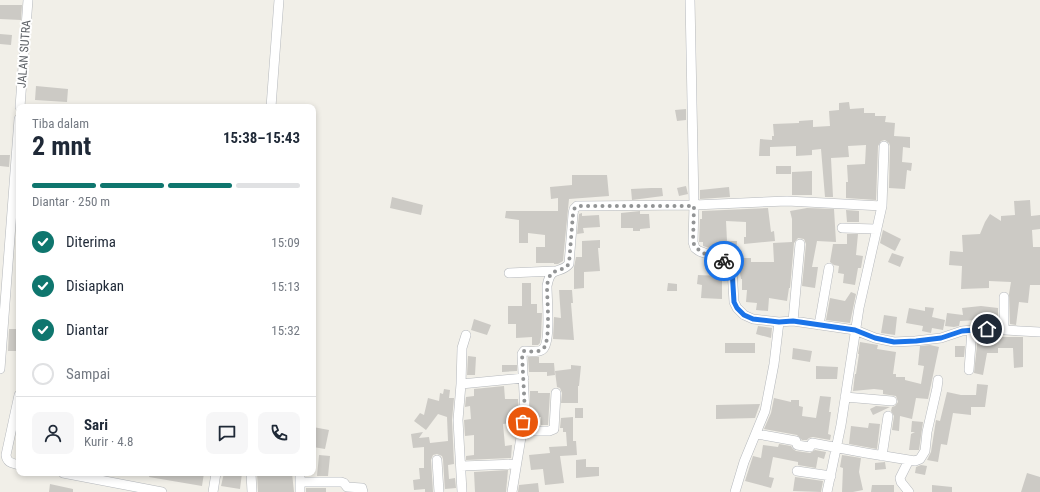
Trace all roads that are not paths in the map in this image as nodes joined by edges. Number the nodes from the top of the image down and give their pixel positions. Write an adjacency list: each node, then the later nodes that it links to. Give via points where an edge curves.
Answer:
1 (28, 0): 4 (street, JALAN SUTRA)
2 (279, 0): 5 (street)
3 (690, 0): 8 (street)
4 (20, 104)
5 (271, 104)
6 (884, 146): 9 (street)
7 (16, 158): 25 (street)
8 (694, 206): 9 (street, via 787,201); 14 (street, via 578,206 573,214 569,264); 18 (street, via 695,248 730,265 737,308 753,319)
9 (882, 206): 11 (street)
10 (842, 228): 11 (street)
11 (876, 229): 20 (street)
12 (800, 244): 17 (street)
13 (829, 268): 19 (street)
14 (554, 271): 15 (street); 27 (street, via 548,279 547,286 546,345 539,351 523,352)
15 (509, 273)
16 (1004, 297): 22 (street)
17 (793, 321): 18 (street); 19 (street)
18 (779, 322): 36 (street, via 765,411)
19 (819, 324): 20 (street)
20 (855, 330): 21 (street, via 894,342 941,338); 31 (street)
21 (972, 330): 22 (street); 26 (street)
22 (1004, 330): 23 (street)
23 (1040, 332)
24 (466, 335): 29 (street, via 462,348)
25 (0, 369)
26 (969, 370)
27 (524, 378): 29 (street); 35 (street, via 525,413)
28 (938, 380): 40 (street, via 925,451 920,459)
29 (461, 384): 43 (street, via 458,420)
30 (556, 393): 35 (street, via 554,429)
31 (845, 396): 32 (street); 37 (street)
32 (892, 401)
33 (16, 409): 41 (street, via 6,455 10,463)
34 (888, 416): 38 (street)
35 (522, 431): 42 (street)
36 (757, 434): 37 (street, via 796,441 797,445 810,447 812,443); 58 (street, via 744,462)
37 (837, 448): 38 (street); 48 (street)
38 (882, 456): 40 (street)
39 (437, 460): 55 (street)
40 (909, 460): 60 (street, via 900,478)
41 (16, 464)
42 (516, 464): 43 (street); 57 (street)
43 (461, 466): 56 (street)
44 (797, 471): 48 (street)
45 (78, 476): 50 (street)
46 (216, 476): 51 (street)
47 (251, 476): 52 (street)
48 (830, 476): 59 (street)
49 (300, 477): 53 (street); 54 (street, via 340,482 347,487 362,488)
50 (158, 492)
51 (213, 492)
52 (252, 492)
53 (300, 492)
54 (364, 492)
55 (439, 492)
56 (462, 492)
57 (512, 492)
58 (735, 492)
59 (827, 492)
60 (909, 492)

